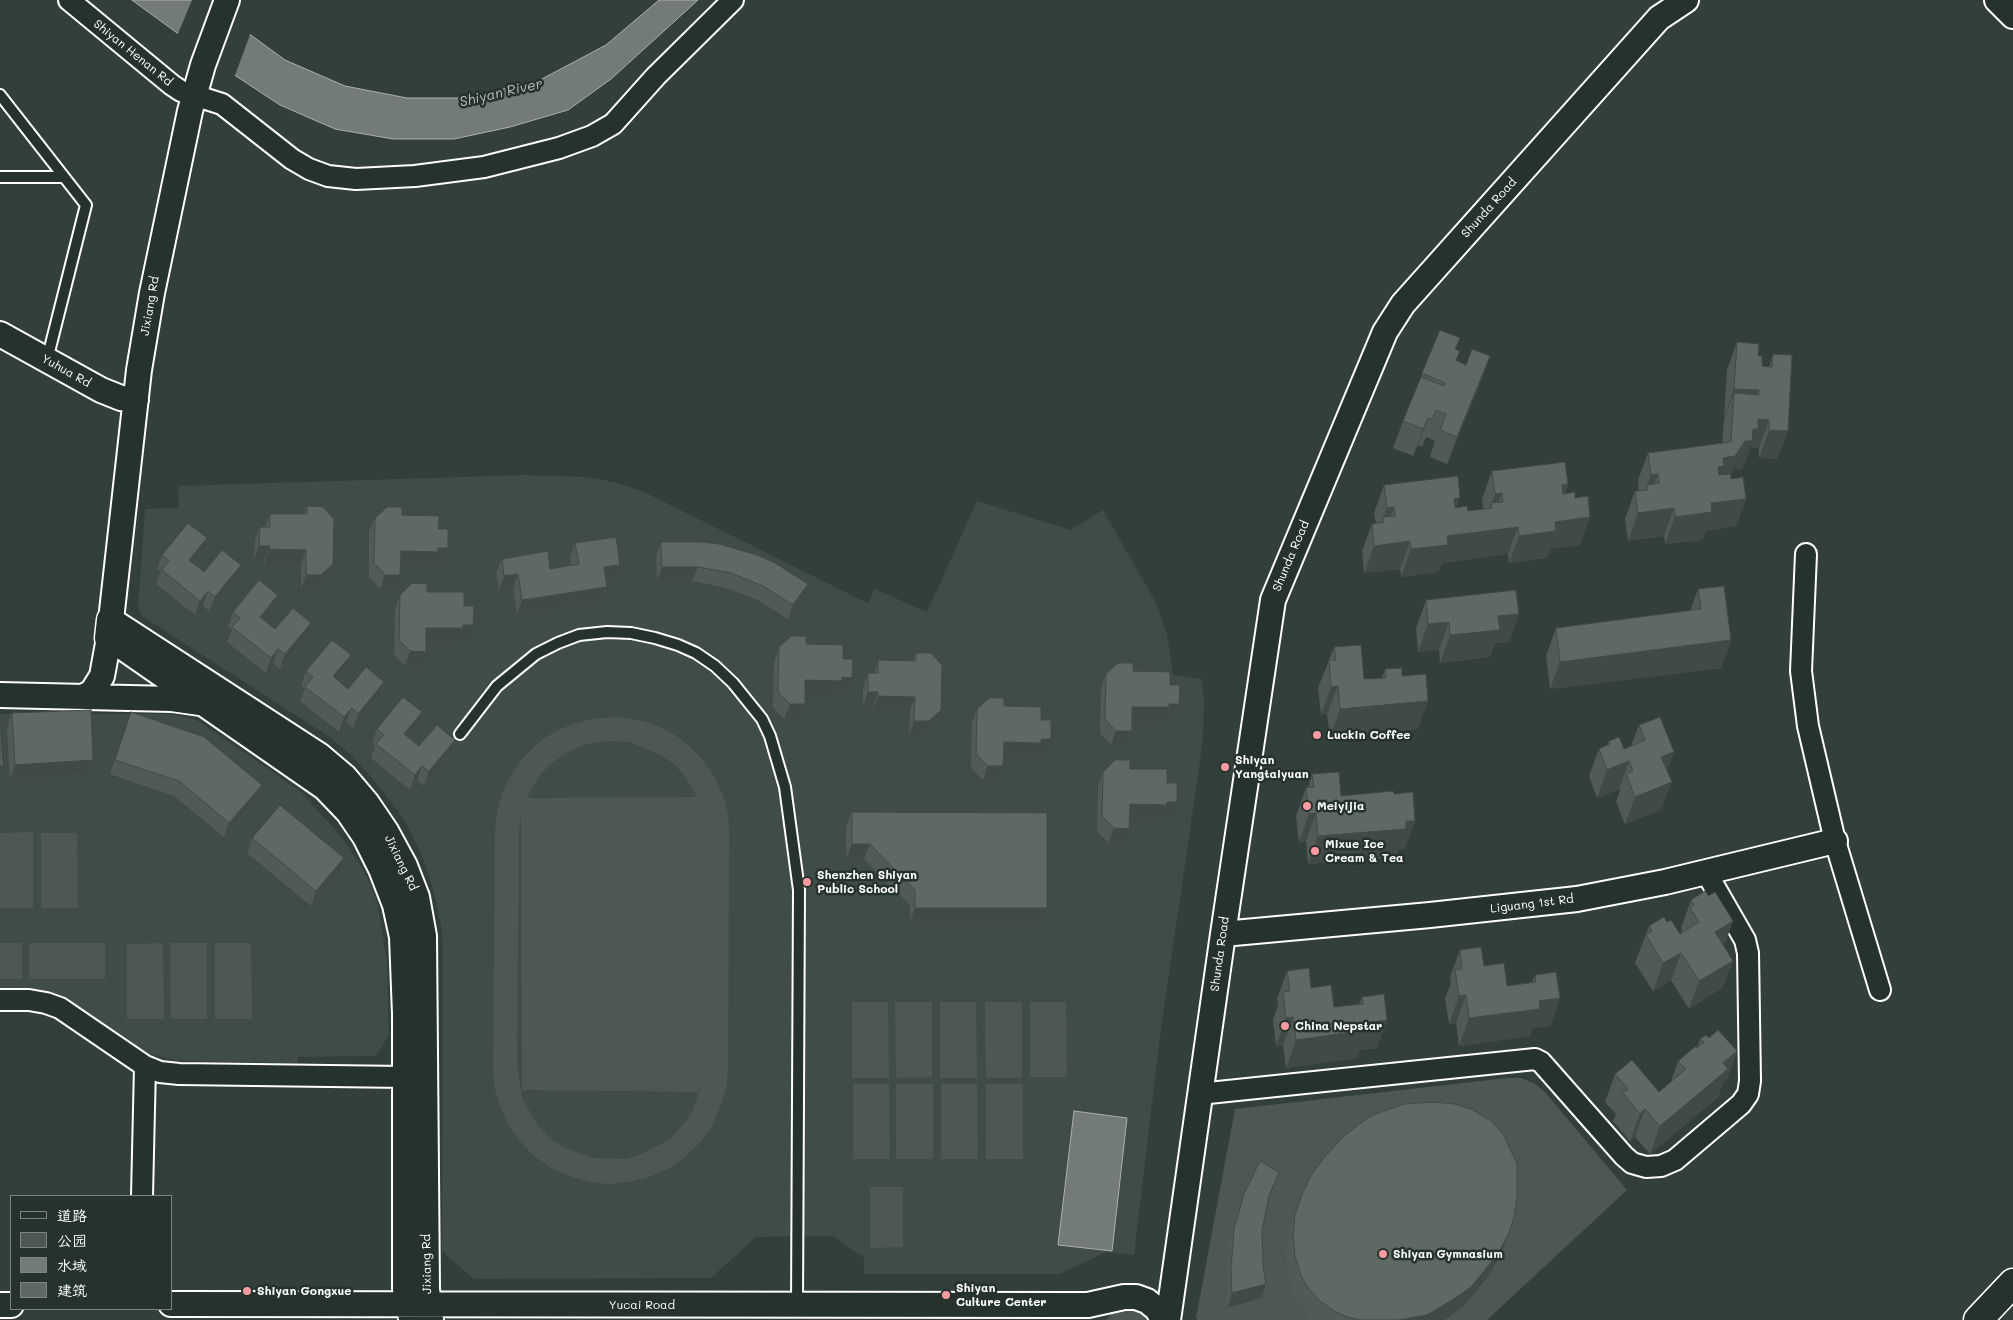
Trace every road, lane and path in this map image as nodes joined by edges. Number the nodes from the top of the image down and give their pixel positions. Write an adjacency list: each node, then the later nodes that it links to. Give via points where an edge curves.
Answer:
1 (69, 0): 8 (street, Shiyan Henan Rd, via 157,74)
2 (733, 0): 8 (street, Shiyan Henan Rd, via 613,124 559,148 484,166 414,176 356,179 328,176 292,159 222,104)
3 (1686, 0): 23 (street, Shunda Road, via 1659,18 1403,304 1385,332 1273,600)
4 (1998, 0): 6 (street)
5 (227, 2): 8 (street, Jixiang Rd)
6 (2013, 16)
7 (0, 94): 9 (lane)
8 (194, 96): 14 (street, Jixiang Rd, via 152,293)
9 (5, 107): 11 (lane)
10 (0, 177): 11 (lane)
11 (64, 177): 13 (lane, via 86,205)
12 (0, 334): 13 (street, Yuhua Rd)
13 (48, 360): 14 (street, Yuhua Rd, via 111,395)
14 (136, 400): 16 (street, Jixiang Rd)
15 (1806, 554): 21 (street, via 1802,671 1808,726)
16 (110, 629): 18 (street, Jixiang Rd, via 102,676 92,692); 19 (street, Jixiang Rd); 37 (street, Jixiang Rd, via 325,760 367,803 405,866 417,897 424,936)
17 (0, 695): 18 (street)
18 (85, 696): 19 (street, via 172,698)
19 (207, 705): 27 (street, Jixiang Rd, via 324,788 348,812 365,837 395,905 402,937)
20 (460, 734): 36 (lane, via 496,686 530,659 572,638 607,632 656,638 696,653 733,683 762,719 785,787 799,890)
21 (1835, 841): 22 (street, Liguang 1st Rd); 24 (street)
22 (1706, 872): 23 (street, Liguang 1st Rd, via 1577,899); 28 (street, via 1745,940 1748,953 1750,1081 1748,1094 1741,1104 1675,1160 1662,1166 1646,1167 1632,1163 1535,1059)
23 (1223, 934): 28 (street, Shunda Road)
24 (1880, 990)
25 (0, 1000): 26 (street, via 29,1000 60,1008)
26 (144, 1066): 27 (street, via 179,1074); 29 (street)
27 (406, 1077): 37 (street, Jixiang Rd, via 405,1259)
28 (1200, 1094): 30 (street, Shunda Road)
29 (142, 1195)
30 (1179, 1238): 33 (street, via 1175,1255 1162,1279); 40 (street)
31 (2013, 1284): 41 (highway)
32 (2013, 1289): 41 (highway)
33 (1136, 1297): 34 (street, Yucai Road); 39 (street, via 1157,1309)
34 (1112, 1300): 36 (street, Yucai Road, via 1073,1305); 38 (street)
35 (172, 1304): 37 (street, Yucai Road)
36 (797, 1306): 37 (street, Yucai Road)
37 (419, 1312)
38 (1094, 1320)
39 (1163, 1320)
40 (1168, 1320)
41 (1978, 1320)

